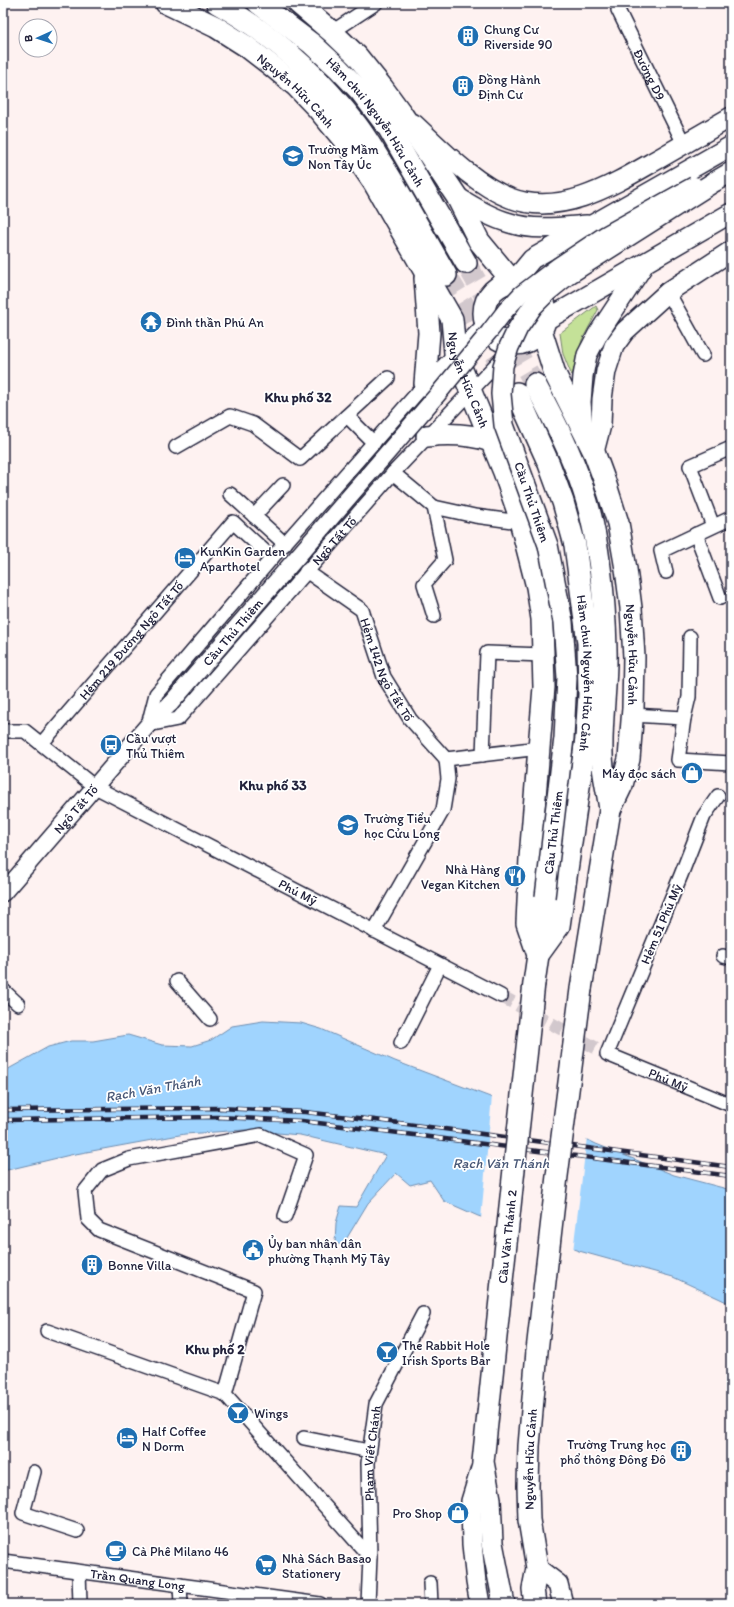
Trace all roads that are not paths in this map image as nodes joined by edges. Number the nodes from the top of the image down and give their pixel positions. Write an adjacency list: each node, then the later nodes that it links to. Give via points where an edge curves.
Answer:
1 (166, 3): 20 (main road, Nguyễn Hữu Cảnh, via 216,27 246,46 296,86 348,145 374,183)
2 (217, 3): 21 (main road, Hầm chui Nguyễn Hữu Cảnh, via 261,30 299,63 356,124)
3 (258, 3): 18 (main road, Hầm chui Nguyễn Hữu Cảnh, via 312,44 360,91 389,129)
4 (298, 3): 7 (main road)
5 (376, 3): 7 (street)
6 (620, 3): 10 (street, Đường D9, via 618,10)
7 (332, 32): 8 (main road, via 357,56)
8 (401, 113): 10 (main road, via 473,177 509,198 527,203 544,204 579,198 606,188); 14 (main road)
9 (731, 117): 10 (main road)
10 (684, 144)
11 (731, 146): 16 (main road)
12 (731, 172): 13 (main road, Cầu Thủ Thiêm)
13 (714, 182): 57 (street, Cầu Thủ Thiêm, bridge, via 694,185 606,234 521,294); 71 (main road, Cầu Thủ Thiêm, bridge, via 575,270 548,291 533,306 518,328 503,366 501,394 504,425 548,545 563,622 567,678 564,738)
14 (457, 197): 16 (main road, via 497,218 529,227 552,228); 22 (main road, via 479,242)
15 (731, 214): 19 (main road)
16 (594, 224): 22 (main road, via 532,259)
17 (731, 251): 23 (main road)
18 (466, 263)
19 (644, 265): 25 (main road); 33 (main road, via 587,355 581,402)
20 (424, 270): 24 (main road, Nguyễn Hữu Cảnh); 30 (main road, via 429,333)
21 (446, 274)
22 (513, 282): 25 (main road, via 530,286 537,291 546,310); 26 (main road, via 500,287 486,304 484,313)
23 (668, 292): 28 (street); 39 (main road, via 625,331 614,346 606,371 601,425)
24 (452, 320): 26 (main road, Nguyễn Hữu Cảnh); 27 (main road, Nguyễn Hữu Cảnh)
25 (544, 325): 26 (main road, via 535,338 526,342); 33 (main road, Nguyễn Hữu Cảnh, via 555,374)
26 (494, 333): 27 (street, Ngô Tất Tố); 31 (street, Ngô Tất Tố)
27 (455, 353): 30 (street, Ngô Tất Tố); 31 (main road, Nguyễn Hữu Cảnh)
28 (703, 355)
29 (388, 378): 32 (street)
30 (425, 384): 36 (street, Ngô Tất Tố)
31 (471, 391): 34 (street, Ngô Tất Tố); 35 (main road, Nguyễn Hữu Cảnh)
32 (347, 416): 36 (street); 37 (street, via 300,459 253,424 230,416)
33 (583, 434): 39 (main road, Nguyễn Hữu Cảnh)
34 (427, 436): 35 (main road, via 457,434); 40 (street, Ngô Tất Tố)
35 (491, 441): 46 (main road, Nguyễn Hữu Cảnh)
36 (374, 443): 49 (street, Ngô Tất Tố)
37 (176, 447)
38 (731, 448): 47 (street, via 690,466)
39 (594, 452): 58 (main road, Nguyễn Hữu Cảnh, via 618,523 626,570 634,657)
40 (393, 472): 43 (street); 51 (street, Ngô Tất Tố)
41 (283, 485): 44 (street)
42 (230, 494): 44 (street)
43 (434, 507): 46 (street); 54 (street, via 445,560 424,584)
44 (254, 516): 49 (street)
45 (731, 518): 47 (street)
46 (520, 522): 56 (main road, Nguyễn Hữu Cảnh, via 537,587 542,619)
47 (713, 526): 48 (street)
48 (696, 534): 52 (street, via 661,551); 53 (street)
49 (285, 544): 50 (street, Ngô Tất Tố)
50 (272, 558): 60 (street, Ngô Tất Tố, via 156,694); 62 (street, Hẻm 219 Đường Ngô Tất Tố, via 233,522)
51 (306, 571): 60 (street, Ngô Tất Tố, via 178,719); 65 (street, Hẻm 142 Ngô Tất Tố, via 362,610 384,677 410,719)
52 (666, 572)
53 (720, 598)
54 (434, 616)
55 (690, 637): 59 (street, via 688,697)
56 (543, 655): 63 (main road, Nguyễn Hữu Cảnh, via 544,687); 64 (street, via 487,653)
57 (171, 703): 60 (street, Ngô Tất Tố)
58 (632, 715): 59 (street); 69 (main road, Nguyễn Hữu Cảnh, via 629,759 622,785)
59 (684, 718): 66 (street, via 678,760)
60 (148, 725): 67 (street, Ngô Tất Tố)
61 (3, 731): 62 (street, Phú Mỹ, via 25,731)
62 (42, 743): 67 (street, Phú Mỹ)
63 (540, 748): 64 (street); 73 (main road, Nguyễn Hữu Cảnh, via 527,923)
64 (482, 755): 65 (street)
65 (446, 760): 72 (street, via 448,779 443,810)
66 (731, 763)
67 (95, 787): 70 (street, Ngô Tất Tố); 72 (street, Phú Mỹ)
68 (718, 796): 82 (street, Hẻm 51 Phú Mỹ, via 704,816)
69 (610, 810): 73 (main road, Hầm chui Nguyễn Hữu Cảnh, via 602,754 606,651 602,586 592,522 583,489 554,421 526,389 573,538 588,643 589,695 586,738 559,926); 95 (main road, Nguyễn Hữu Cảnh, bridge, via 581,989 537,1351 528,1486 529,1520)
70 (3, 893)
71 (542, 924): 73 (main road, Nguyễn Hữu Cảnh)
72 (374, 931): 74 (street, Phú Mỹ)
73 (538, 955): 76 (main road, Nguyễn Hữu Cảnh)
74 (440, 965): 78 (street, Phú Mỹ); 81 (street)
75 (177, 981): 80 (street)
76 (534, 983): 90 (main road, Cầu Văn Thánh 2, bridge)
77 (3, 990): 79 (street)
78 (501, 996)
79 (18, 1004)
80 (210, 1019)
81 (401, 1043)
82 (607, 1054): 83 (street, Phú Mỹ)
83 (731, 1105)
84 (285, 1216): 87 (street, via 306,1154 262,1135 129,1159 102,1170 85,1191 88,1219 99,1230 254,1291)
85 (423, 1314): 89 (street, Phạm Viết Chánh, via 376,1404)
86 (47, 1331): 87 (street)
87 (225, 1394): 93 (street)
88 (304, 1438): 89 (street)
89 (369, 1451): 93 (street, Phạm Viết Chánh)
90 (483, 1462): 105 (main road, via 471,1501 472,1544); 106 (main road, via 490,1499 492,1543)
91 (34, 1472): 92 (street, via 23,1513)
92 (77, 1531)
93 (370, 1557): 103 (street, Phạm Viết Chánh)
94 (3, 1561): 96 (street, Trần Quang Long)
95 (537, 1568): 107 (main road, Nguyễn Hữu Cảnh, via 533,1589); 108 (main road, via 558,1584)
96 (79, 1572): 98 (street, Trần Quang Long); 100 (street)
97 (430, 1583): 104 (street)
98 (180, 1585): 99 (street, Trần Quang Long); 101 (street)
99 (278, 1601): 102 (street, Trần Quang Long)
100 (80, 1604)
101 (181, 1604)
102 (320, 1604)
103 (368, 1604)
104 (431, 1604)
105 (480, 1604)
106 (504, 1604)
107 (535, 1604)
108 (563, 1604)

